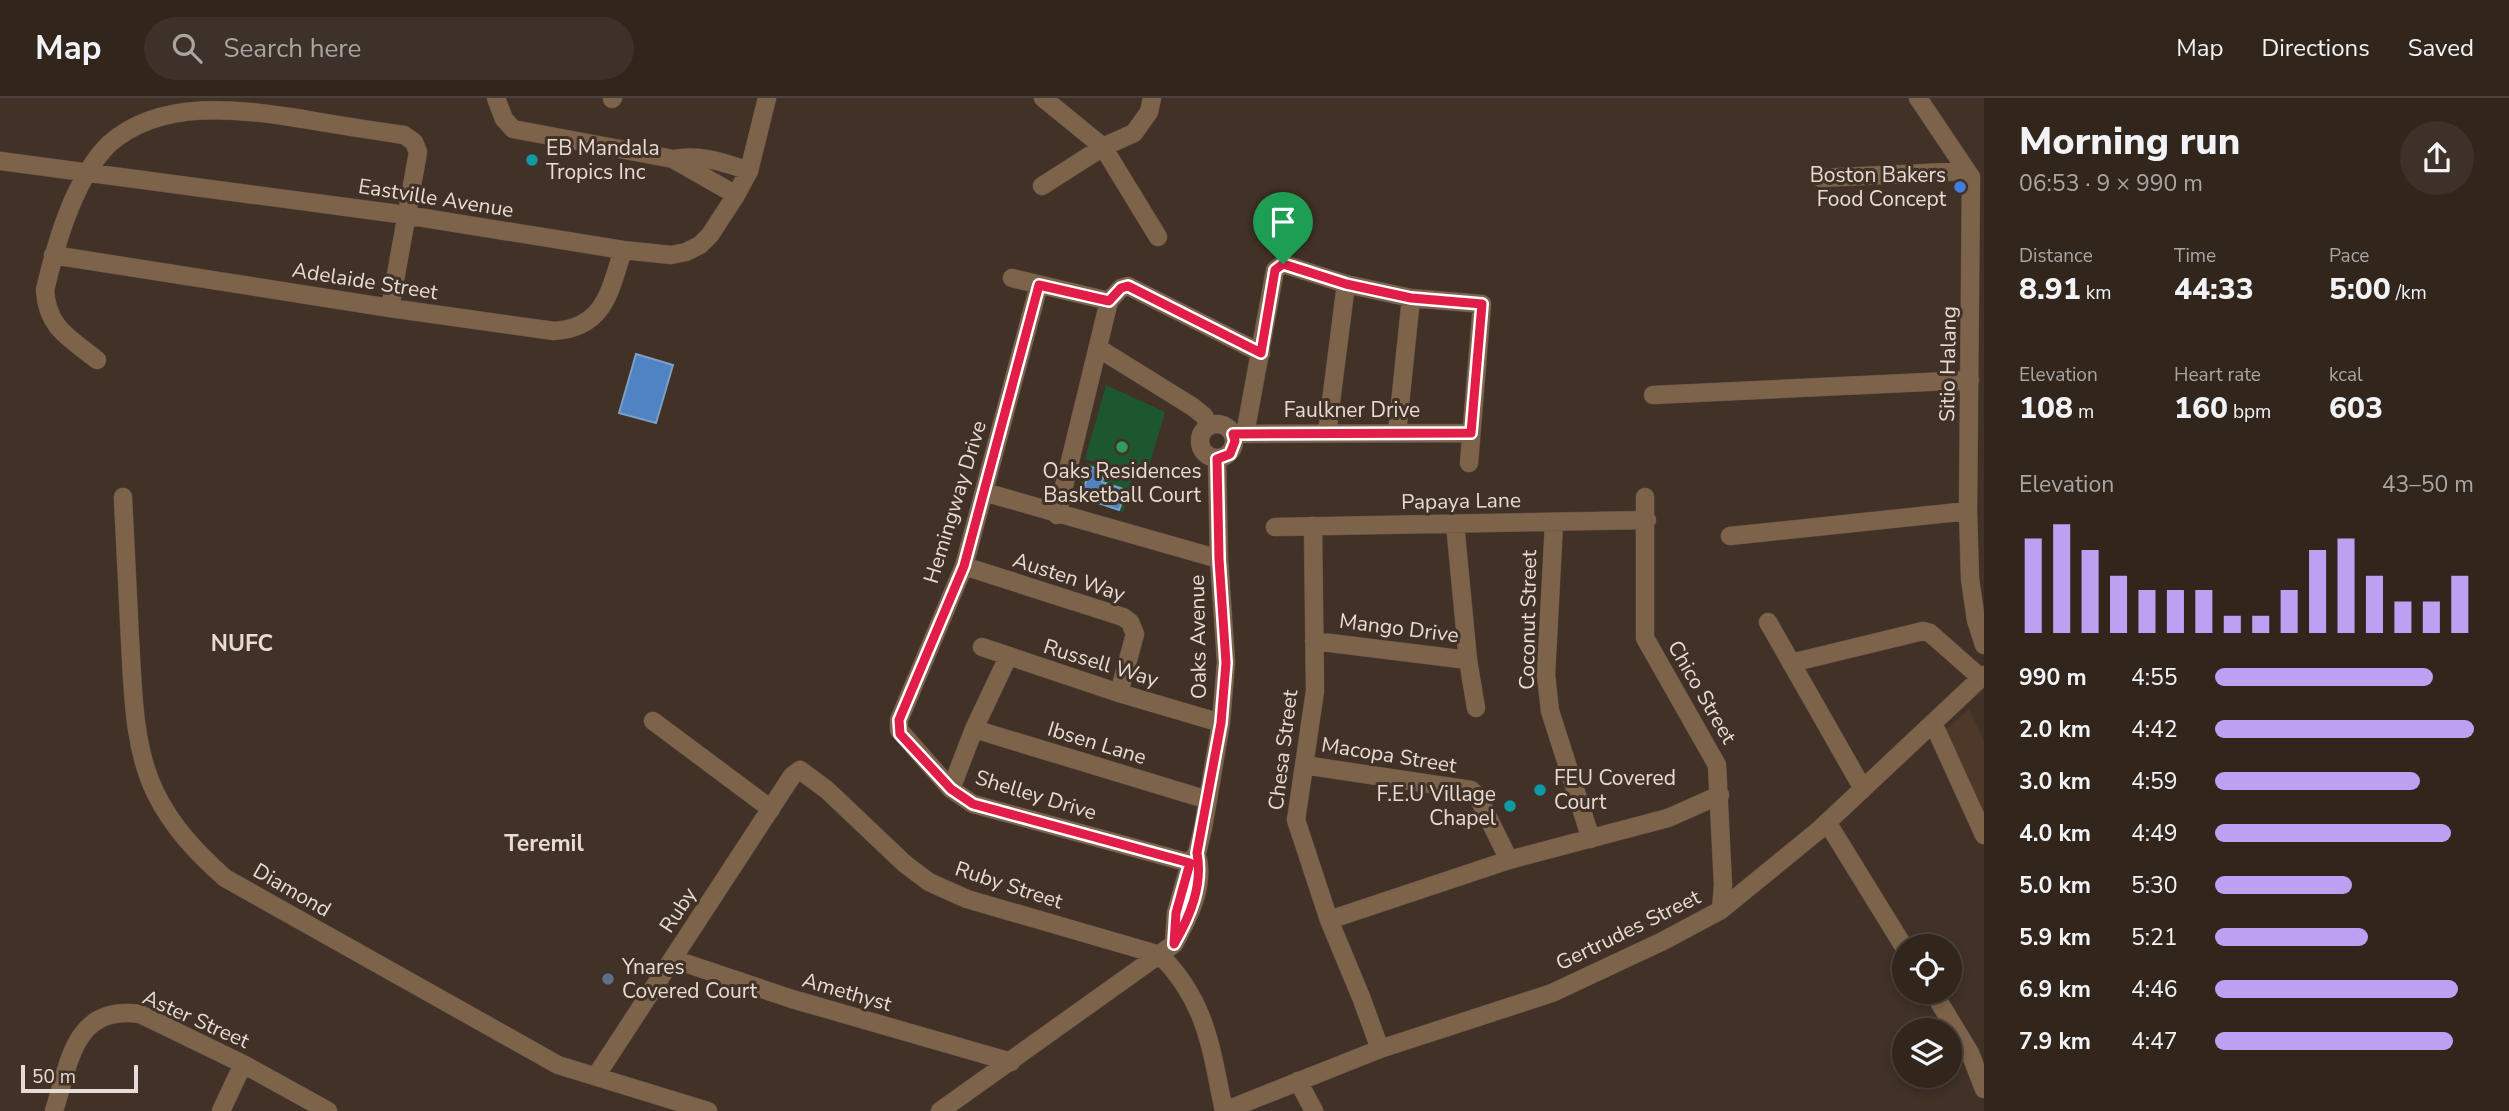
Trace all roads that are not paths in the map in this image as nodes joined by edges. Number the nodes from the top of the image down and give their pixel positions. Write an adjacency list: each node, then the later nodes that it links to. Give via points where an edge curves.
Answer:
1 (496, 98): 7 (street, via 513,129)
2 (767, 98): 10 (street, Eastville Avenue)
3 (1043, 98): 6 (street)
4 (1152, 98): 6 (street, via 1149,112 1134,133)
5 (1919, 98): 11 (street, Sitio Halang)
6 (1103, 147): 13 (street); 16 (street)
7 (673, 159): 10 (street, via 711,159); 14 (street)
8 (0, 160): 9 (street, Eastville Avenue)
9 (89, 171): 15 (street, Eastville Avenue); 15 (street, via 108,145 148,119 184,110 232,108 404,135 418,152); 18 (street, via 64,220)
10 (749, 171): 14 (street, Eastville Avenue)
11 (1967, 171): 12 (street); 28 (street, Sitio Halang, via 1972,203)
12 (1821, 178)
13 (1042, 186)
14 (736, 195): 17 (street, Eastville Avenue, via 710,235 693,248 671,255)
15 (406, 215): 17 (street, Eastville Avenue); 24 (street)
16 (1158, 237)
17 (623, 250): 24 (street, Adelaide Street, via 606,301 592,320 565,331)
18 (53, 255): 24 (street, Adelaide Street); 27 (street, via 45,290 50,318)
19 (1012, 278): 21 (street)
20 (1346, 284): 22 (street); 26 (street, via 1279,266); 31 (street)
21 (1039, 285): 23 (street); 37 (street, Hemingway Drive)
22 (1411, 298): 32 (street); 33 (street, via 1482,304)
23 (1109, 301): 25 (street); 26 (street, via 1128,286)
24 (390, 308)
25 (1098, 348): 30 (street, via 1193,407); 41 (street)
26 (1261, 353): 34 (street)
27 (97, 360)
28 (1970, 380): 29 (street); 40 (street, Sitio Halang)
29 (1653, 395)
30 (1209, 426): 34 (street, via 1223,424); 35 (street, via 1200,436 1201,448)
31 (1327, 433): 32 (street, Faulkner Drive); 34 (street, Faulkner Drive)
32 (1397, 433): 33 (street, Faulkner Drive)
33 (1471, 433): 36 (street)
34 (1239, 434): 35 (street, via 1230,454)
35 (1217, 459): 48 (street, Oaks Avenue)
36 (1469, 463)
37 (984, 492): 41 (street); 49 (street, Hemingway Drive)
38 (1645, 496): 42 (street, Chico Street)
39 (123, 497): 86 (street, Diamond, via 139,742 154,790 172,824 225,878 492,1030 558,1065)
40 (1968, 511): 47 (street); 52 (street, Sitio Halang, via 1970,579)
41 (1057, 514): 48 (street)
42 (1647, 520): 43 (street, Papaya Lane); 69 (street, Chico Street, via 1645,638 1717,765)
43 (1554, 523): 44 (street, Papaya Lane); 74 (street, Coconut Street, via 1546,676 1550,711)
44 (1455, 524): 45 (street, Papaya Lane); 55 (street, Mango Drive)
45 (1312, 526): 46 (street, Papaya Lane); 51 (street, Chesa Street)
46 (1275, 527)
47 (1730, 536)
48 (1219, 559): 61 (street, Oaks Avenue, via 1226,663)
49 (964, 566): 58 (street, Austen Way, via 1130,622 1135,634); 63 (street, Hemingway Drive)
50 (1768, 622): 56 (street)
51 (1314, 641): 55 (street, Mango Drive); 65 (street, Chesa Street, via 1315,691)
52 (1984, 645)
53 (982, 647): 54 (street, Russell Way)
54 (1008, 657): 58 (street, Russell Way); 64 (street)
55 (1468, 660): 59 (street)
56 (1791, 663): 57 (street, via 1923,631); 68 (street)
57 (1982, 676): 62 (street, Gertrudes Street)
58 (1119, 693): 61 (street, Russell Way)
59 (1476, 708)
60 (653, 720): 71 (street)
61 (1221, 723): 70 (street, Oaks Avenue)
62 (1933, 723): 68 (street, Gertrudes Street); 73 (street)
63 (898, 726): 67 (street, Shelley Drive, via 900,734)
64 (974, 729): 67 (street); 70 (street, Ibsen Lane)
65 (1304, 765): 76 (street, Macopa Street, via 1471,790); 78 (street, Chesa Street, via 1296,820)
66 (800, 770): 71 (street, Ruby); 80 (street, Ruby Street, via 929,882 967,899)
67 (951, 789): 75 (street, Shelley Drive, via 973,804)
68 (1863, 789): 72 (street, Gertrudes Street)
69 (1720, 795): 74 (street, via 1668,818); 77 (street, Chico Street)
70 (1208, 800): 75 (street, Oaks Avenue)
71 (771, 808): 81 (street, Ruby)
72 (1827, 822): 77 (street, Gertrudes Street); 79 (street)
73 (1984, 835)
74 (1591, 839): 76 (street)
75 (1193, 858): 80 (street, Oaks Avenue, via 1200,869 1190,915)
76 (1509, 860): 78 (street)
77 (1721, 910): 83 (street, Gertrudes Street, via 1552,993)
78 (1329, 920): 83 (street, Chesa Street)
79 (1897, 934)
80 (1167, 949): 84 (street); 94 (street, via 1208,1029)
81 (673, 960): 84 (street, Amethyst); 86 (street, Ruby)
82 (1940, 1004): 88 (street, via 1970,1053)
83 (1380, 1049): 87 (street, Gertrudes Street)
84 (1011, 1062): 93 (street)
85 (243, 1064): 89 (street, Aster Street, via 140,1014 108,1013 83,1031); 90 (street); 91 (street, Aster Street)
86 (596, 1076): 92 (street, Diamond)
87 (1298, 1081): 94 (street, Gertrudes Street); 95 (street)
88 (1984, 1089)
89 (54, 1111)
90 (221, 1111)
91 (328, 1111)
92 (708, 1111)
93 (940, 1111)
94 (1224, 1111)
95 (1314, 1111)

